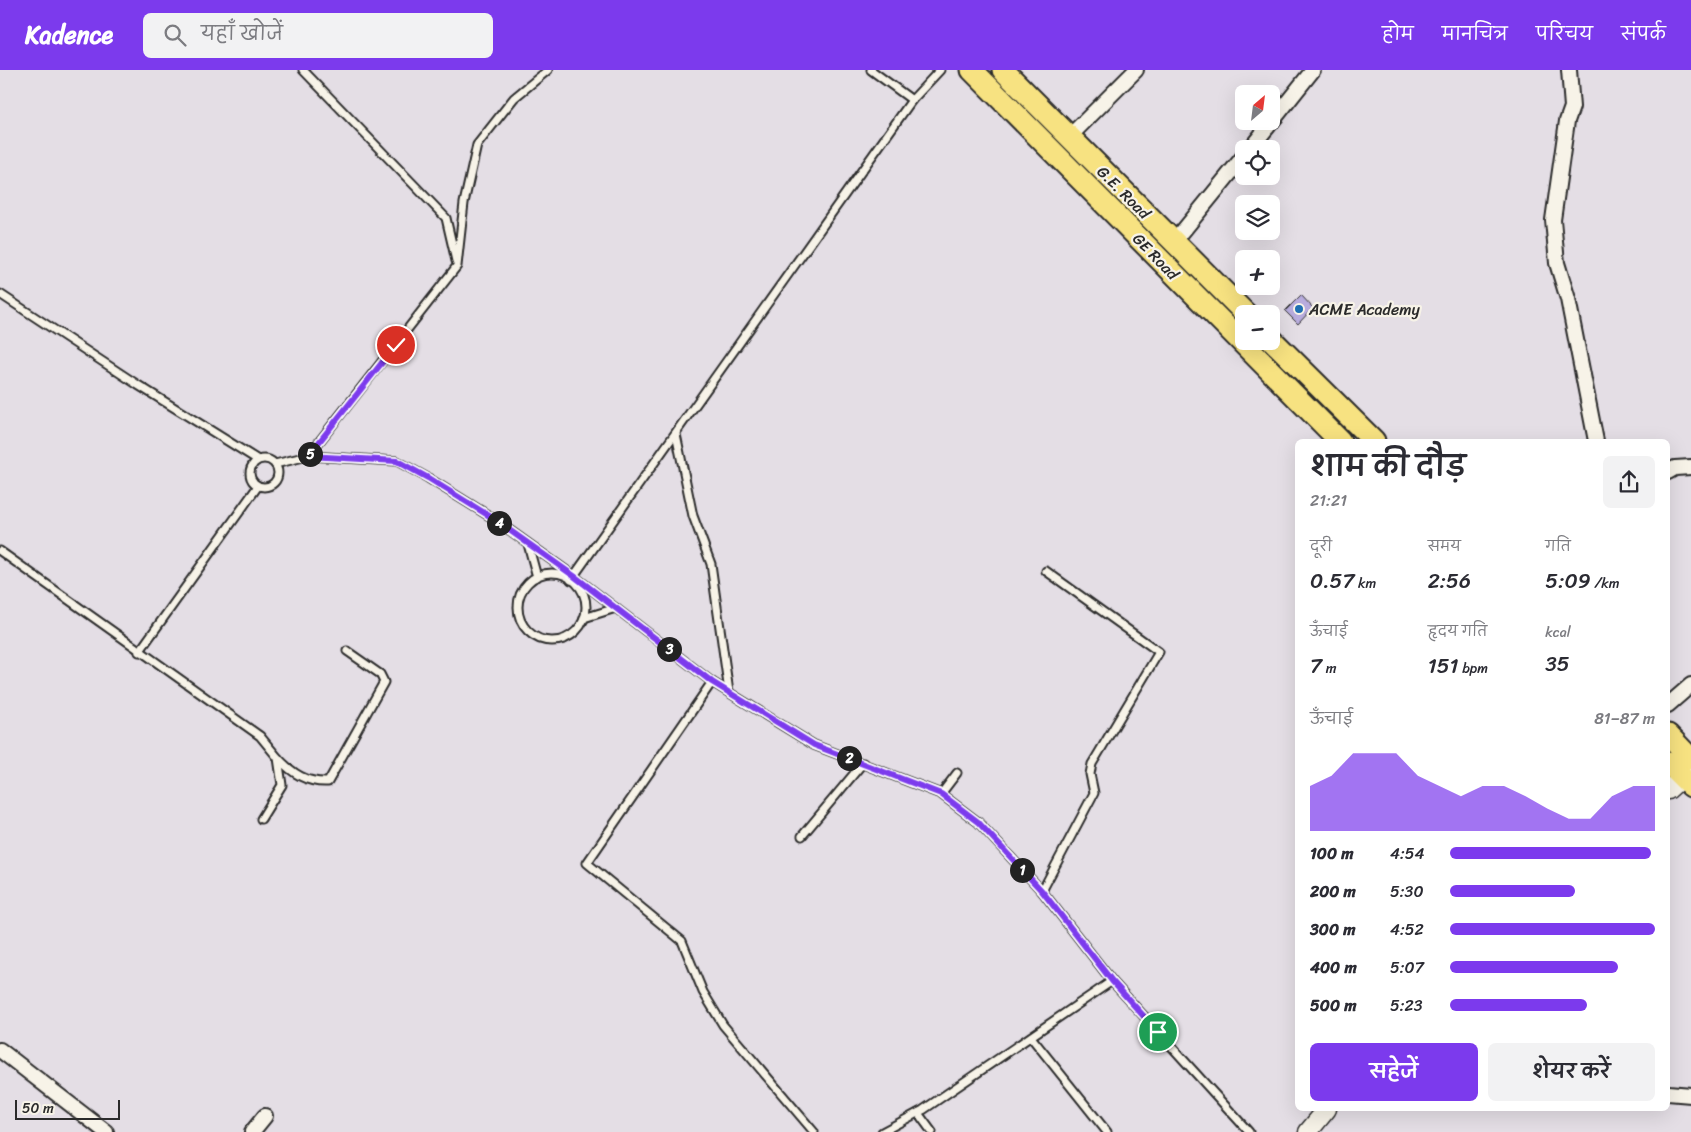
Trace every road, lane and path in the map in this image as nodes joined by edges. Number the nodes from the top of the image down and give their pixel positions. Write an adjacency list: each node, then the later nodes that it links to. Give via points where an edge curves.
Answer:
1 (303, 70): 15 (lane, via 446,218)
2 (548, 70): 15 (lane, via 514,98 477,145 464,203)
3 (871, 70): 10 (lane)
4 (940, 70): 10 (lane)
5 (973, 70): 20 (main road, GE Road)
6 (1003, 70): 11 (main road, G.E. Road)
7 (1136, 70): 11 (street)
8 (1313, 70): 12 (street)
9 (1569, 70): 22 (street, via 1572,107 1567,121 1554,220 1555,238 1557,264 1568,299)
10 (912, 100): 19 (lane)
11 (1069, 136): 14 (main road, G.E. Road)
12 (1257, 140)
13 (1235, 167): 14 (street)
14 (1174, 242): 17 (main road, G.E. Road)
15 (457, 266): 23 (lane)
16 (0, 294): 24 (lane)
17 (1237, 305)
18 (1280, 348): 21 (main road)
19 (676, 434): 33 (lane); 40 (lane, via 693,516 711,564)
20 (1338, 439)
21 (1372, 439)
22 (1596, 439)
23 (308, 456): 25 (lane); 29 (lane, via 397,461)
24 (258, 460): 25 (lane, via 267,459); 28 (lane, via 250,470 251,480)
25 (275, 464): 28 (lane, via 278,473 275,482 267,487)
26 (1691, 467): 27 (street)
27 (1670, 471)
28 (258, 486): 37 (lane)
29 (528, 544): 32 (lane); 33 (lane)
30 (0, 551): 37 (lane)
31 (1046, 571): 50 (lane, via 1159,652 1092,764 1090,774 1094,793)
32 (537, 577): 33 (lane, via 558,574); 35 (lane, via 525,587 518,601 521,621 527,630 547,641 559,641 579,628)
33 (573, 578): 34 (lane); 35 (lane, via 583,595 586,606)
34 (616, 608): 35 (lane); 38 (lane)
35 (584, 618)
36 (346, 651): 43 (lane, via 380,674 384,682 328,782 312,782)
37 (139, 652): 43 (lane, via 260,736)
38 (712, 682): 40 (lane); 61 (lane, via 587,862 682,941 703,992 723,1025)
39 (1691, 685): 41 (street)
40 (729, 692): 44 (lane, via 814,745)
41 (1670, 703)
42 (1670, 741): 46 (main road)
43 (278, 758): 48 (lane, via 282,785)
44 (863, 763): 47 (lane); 49 (lane)
45 (957, 773): 47 (lane)
46 (1682, 774)
47 (941, 794): 50 (lane, via 978,822)
48 (260, 819)
49 (802, 836)
50 (1042, 891): 51 (lane)
51 (1112, 981): 52 (lane); 65 (lane)
52 (1031, 1037): 57 (lane); 64 (lane)
53 (0, 1050): 59 (street)
54 (1670, 1093): 55 (street)
55 (1691, 1096)
56 (1325, 1111): 66 (street)
57 (918, 1113): 62 (lane); 63 (lane)
58 (265, 1116): 60 (street)
59 (106, 1132)
60 (252, 1132)
61 (814, 1132)
62 (882, 1132)
63 (932, 1132)
64 (1107, 1132)
65 (1249, 1132)
66 (1308, 1132)

